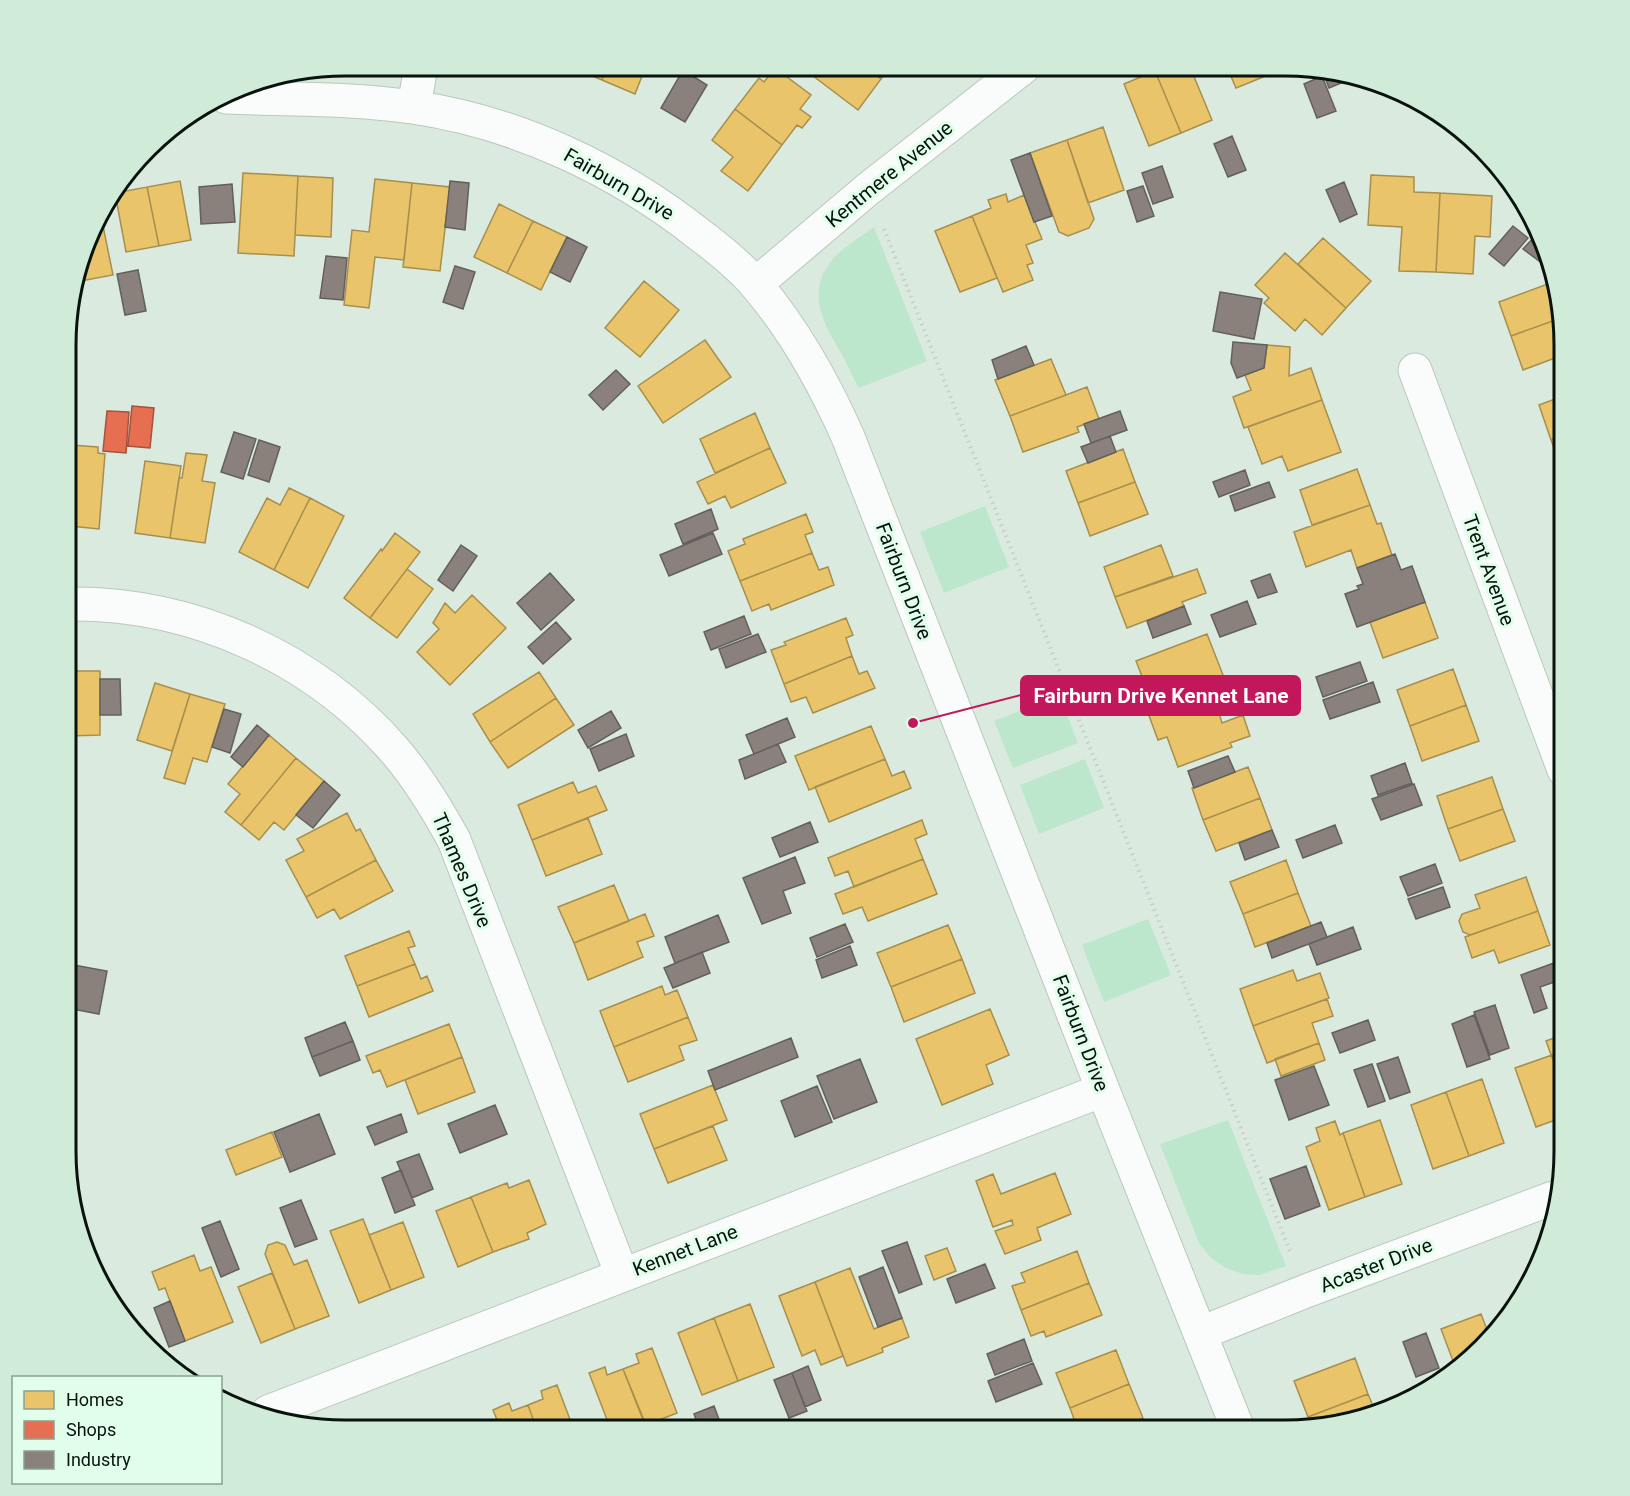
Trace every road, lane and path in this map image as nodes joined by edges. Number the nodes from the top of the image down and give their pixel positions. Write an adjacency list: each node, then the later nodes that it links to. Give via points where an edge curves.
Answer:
1 (419, 76): 4 (street)
2 (1012, 76): 5 (street, Kentmere Avenue)
3 (239, 98): 4 (street, Fairburn Drive)
4 (414, 107): 6 (street, Fairburn Drive, via 508,130 599,169 682,220)
5 (868, 189): 6 (street, Kentmere Avenue); 13 (path)
6 (756, 284): 10 (street, Fairburn Drive, via 806,352 848,437)
7 (1415, 370): 9 (street, Trent Avenue)
8 (76, 604): 12 (street, Thames Drive, via 158,612 258,645 319,681 396,752 454,840)
9 (1554, 743)
10 (1103, 1090): 12 (street, Kennet Lane); 14 (street, Fairburn Drive)
11 (1549, 1200): 13 (street, Acaster Drive)
12 (622, 1275): 15 (street, Kennet Lane)
13 (1306, 1291): 14 (street, Acaster Drive)
14 (1201, 1334): 16 (street, Fairburn Drive)
15 (274, 1410)
16 (1235, 1420)

